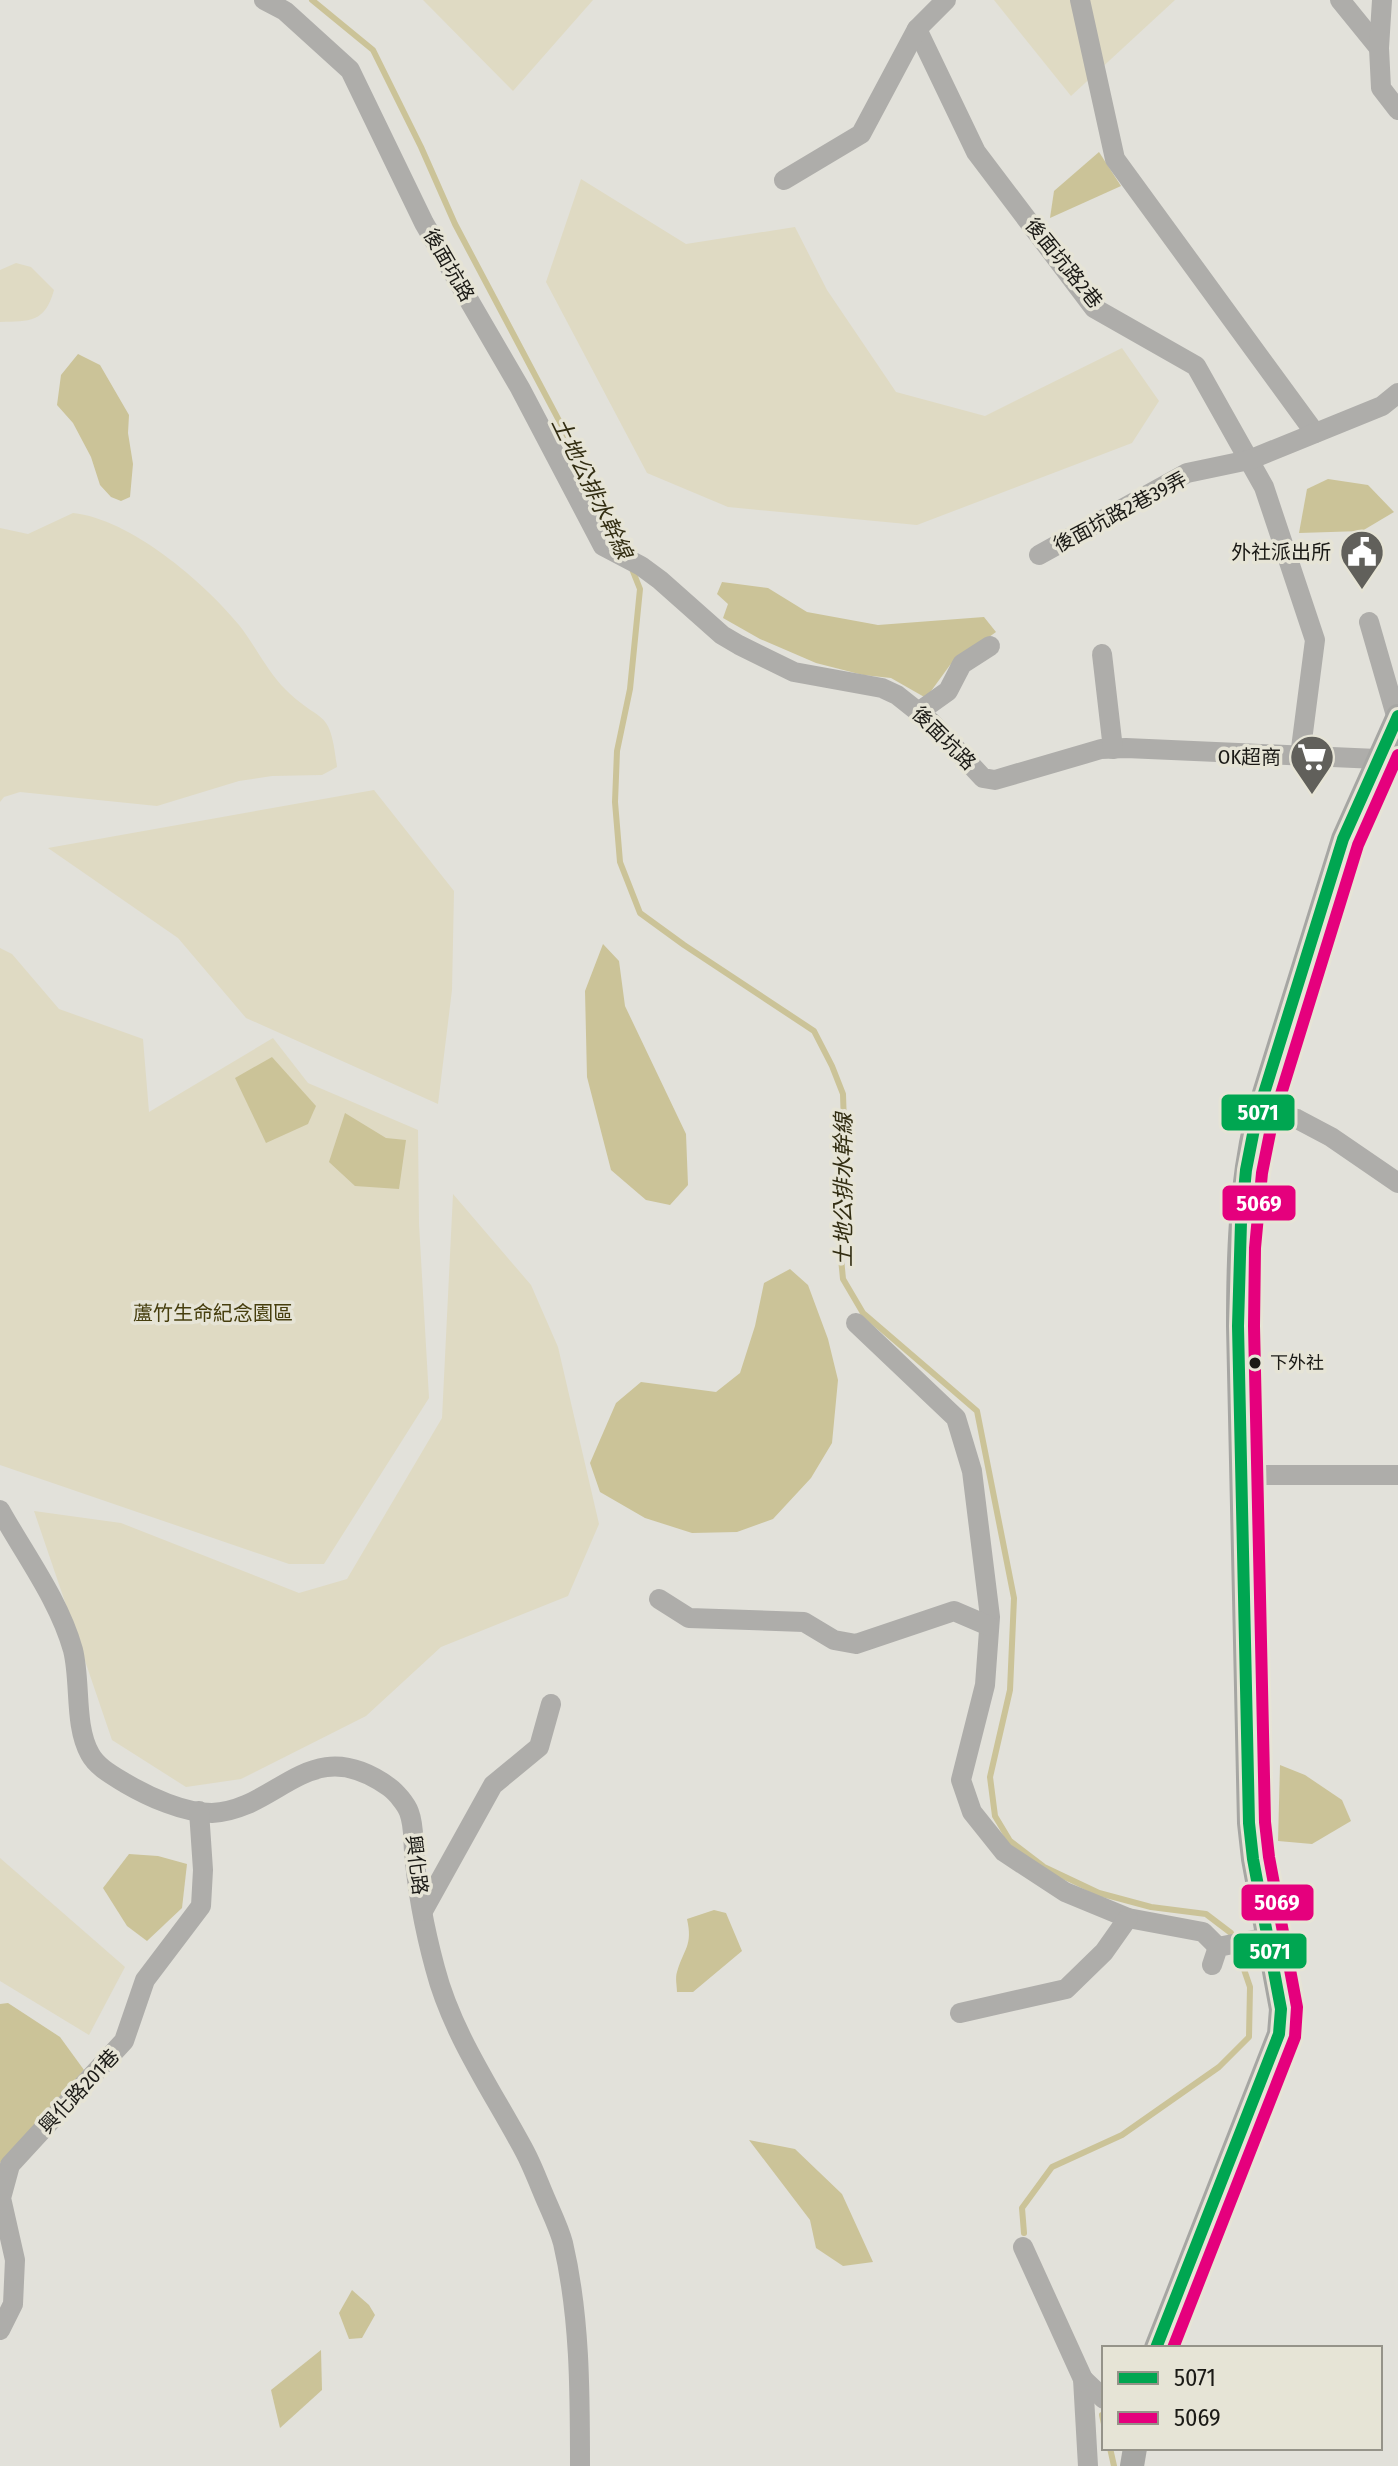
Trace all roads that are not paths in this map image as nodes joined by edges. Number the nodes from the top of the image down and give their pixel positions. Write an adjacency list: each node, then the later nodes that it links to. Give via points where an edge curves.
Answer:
1 (264, 0): 17 (street, 後面坑路, via 285,11 350,70 424,223 603,546 641,566 739,645 794,672 882,688)
2 (946, 0): 6 (street)
3 (1080, 0): 11 (street, via 1115,159)
4 (1340, 0): 7 (street)
5 (1382, 0): 7 (street)
6 (917, 29): 9 (street, via 861,134); 12 (street, 後面坑路2巷, via 976,152 1094,308 1196,366)
7 (1379, 48): 8 (street, via 1381,88)
8 (1398, 110)
9 (784, 180)
10 (1398, 393): 11 (street, via 1382,406)
11 (1315, 433): 12 (street)
12 (1249, 460): 13 (street, 後面坑路2巷39弄, via 1187,473); 20 (street, 後面坑路2巷, via 1264,487 1315,640)
13 (1039, 555)
14 (1369, 622): 18 (street)
15 (990, 646): 17 (street, via 962,664 948,691)
16 (1102, 654): 19 (street)
17 (920, 711): 19 (street, 後面坑路, via 983,778 995,780)
18 (1397, 718): 21 (main road)
19 (1113, 749): 20 (street, 後面坑路)
20 (1300, 756): 21 (street, 後面坑路)
21 (1377, 759): 22 (main road, via 1329,879)
22 (1259, 1110): 23 (street, via 1320,1131); 25 (main road, via 1247,1158 1238,1252)
23 (1398, 1183)
24 (856, 1323): 29 (street, via 956,1418 972,1471)
25 (1242, 1475): 26 (street); 34 (main road, via 1249,1823)
26 (1398, 1475)
27 (0, 1510): 31 (street, 興化路, via 38,1573 72,1648 89,1753 127,1785)
28 (659, 1599): 29 (street, via 689,1618 804,1622 834,1640 856,1644 954,1611)
29 (989, 1626): 33 (street, via 985,1685 961,1780 972,1812 1004,1852 1065,1892)
30 (551, 1704): 32 (street, via 539,1747 493,1785)
31 (199, 1811): 32 (street, 興化路, via 232,1809 324,1766 357,1770 391,1788 409,1811); 37 (street, 興化路201巷, via 201,1906 145,1980 124,2041 10,2165 1,2198 15,2260 13,2304)
32 (423, 1911): 41 (street, 興化路, via 450,2012 526,2154 562,2239 580,2368)
33 (1128, 1918): 34 (street, via 1203,1932 1218,1953); 35 (street, via 1104,1952 1066,1989)
34 (1260, 1938): 38 (main road, via 1281,2009 1279,2034)
35 (960, 2013)
36 (1023, 2247): 39 (street)
37 (0, 2330)
38 (1157, 2346)
39 (1083, 2379): 40 (street); 42 (street)
40 (1102, 2397)
41 (580, 2466)
42 (1088, 2466)

